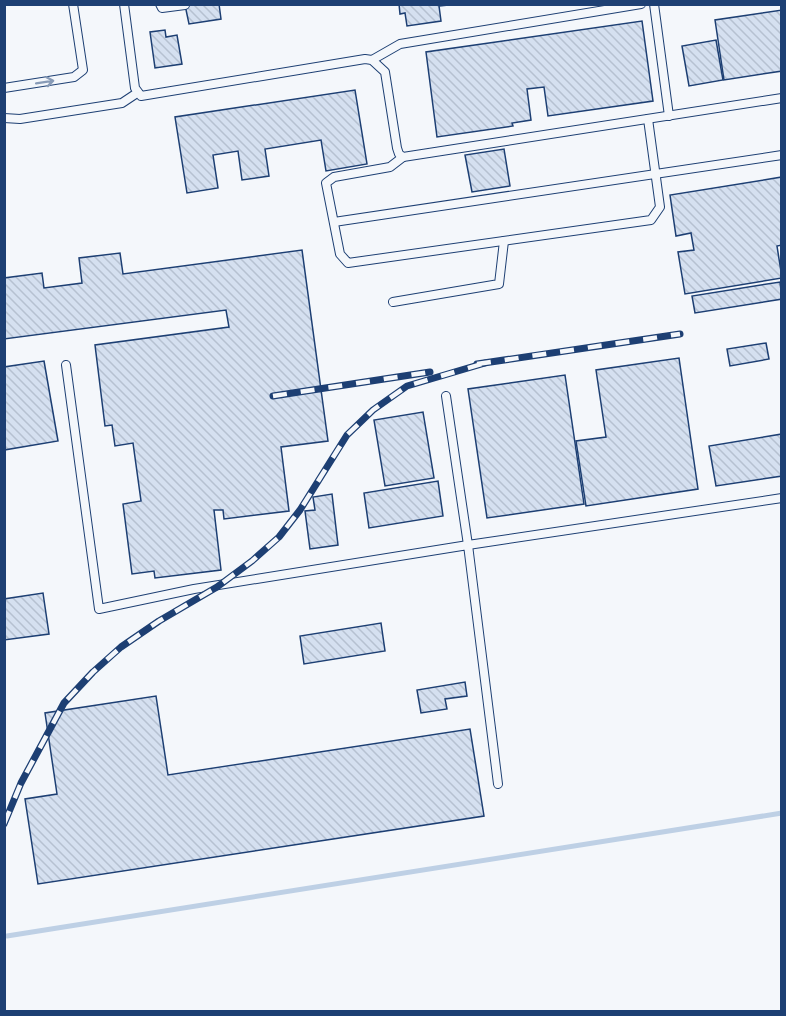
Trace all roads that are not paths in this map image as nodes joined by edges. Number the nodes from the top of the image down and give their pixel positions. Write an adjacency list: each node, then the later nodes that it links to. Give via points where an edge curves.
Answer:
1 (73, 4): 8 (lane, one-way to 1, via 74,77 83,70)
2 (124, 4): 9 (lane)
3 (160, 4): 4 (lane, via 162,8)
4 (185, 4)
5 (641, 4): 7 (lane, via 400,44)
6 (654, 4): 11 (lane)
7 (372, 60): 9 (lane, via 141,96); 15 (lane, via 385,72 397,148)
8 (4, 88)
9 (137, 93): 12 (lane, via 122,102 20,119)
10 (782, 98): 11 (lane)
11 (669, 116): 13 (lane)
12 (4, 118)
13 (648, 119): 15 (lane); 16 (lane)
14 (782, 154): 16 (lane)
15 (403, 157): 17 (lane, via 390,167 334,177 326,183)
16 (656, 173): 17 (lane); 18 (lane, via 660,207 651,220)
17 (334, 222): 18 (lane, via 340,254 348,263)
18 (504, 241): 19 (lane, via 499,284)
19 (393, 302)
20 (66, 365): 23 (lane, via 99,609 194,589)
21 (446, 396): 23 (lane)
22 (782, 498): 23 (lane)
23 (468, 545): 24 (lane)
24 (498, 784)

